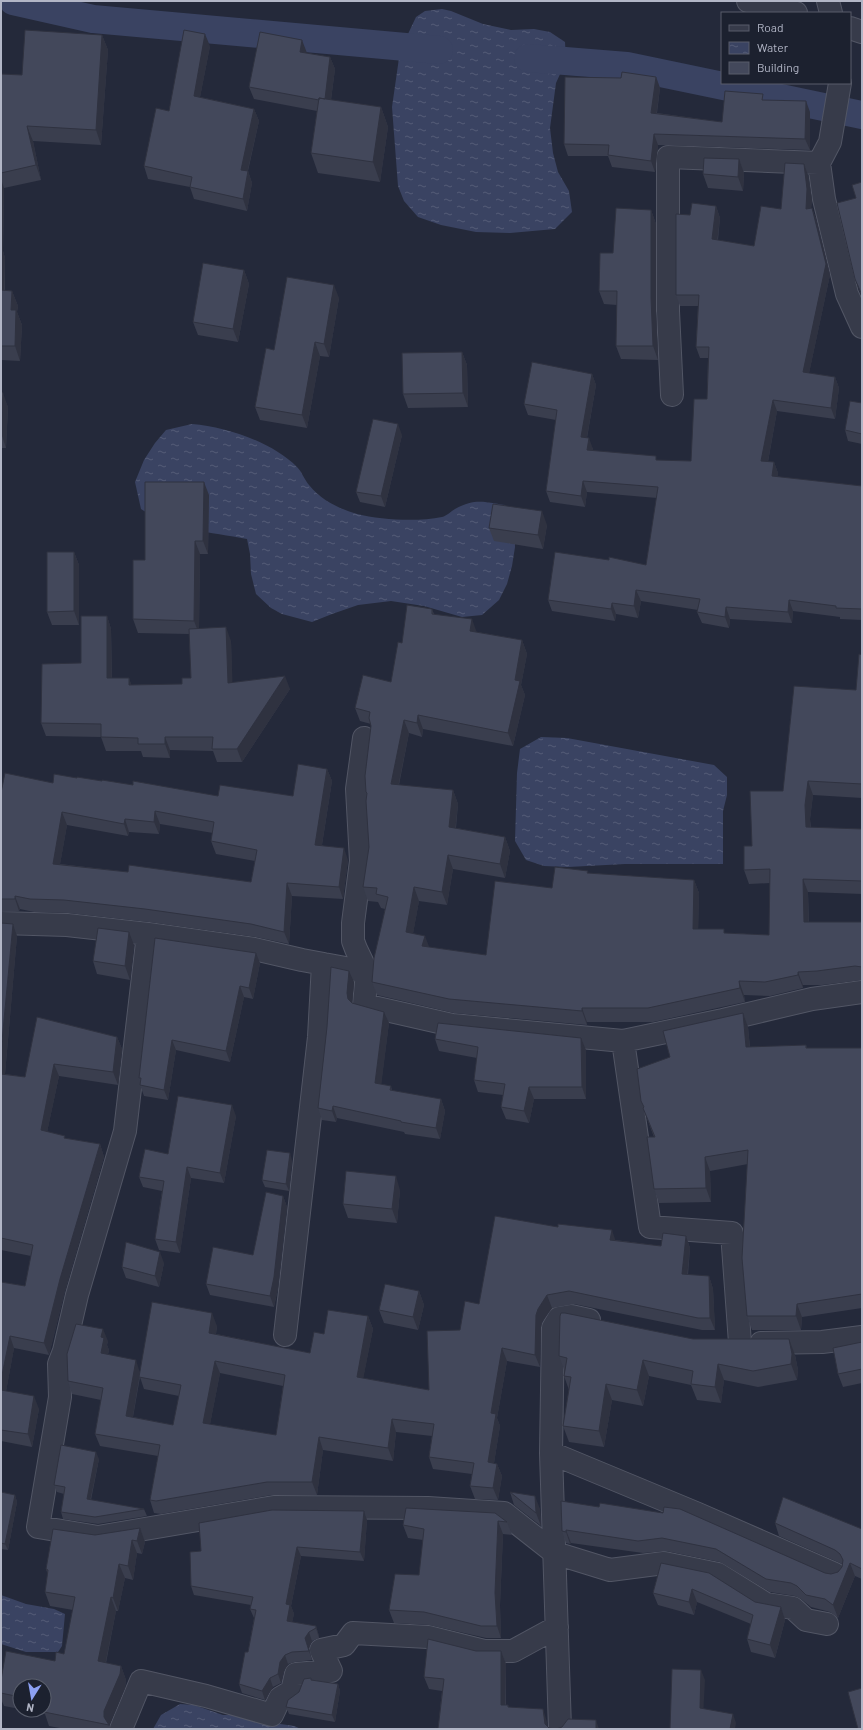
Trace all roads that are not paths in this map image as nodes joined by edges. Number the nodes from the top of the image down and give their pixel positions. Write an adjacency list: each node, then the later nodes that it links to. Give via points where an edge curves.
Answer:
1 (748, 1): 3 (street)
2 (828, 1): 4 (street)
3 (792, 12)
4 (831, 12)
5 (851, 28): 6 (street)
6 (862, 32)
7 (840, 84): 8 (street, via 830,142)
8 (819, 164): 9 (street, via 824,199 848,294); 10 (street, via 668,157 668,311)
9 (862, 327)
10 (672, 395)
11 (364, 738): 15 (street, via 357,790 361,861 352,923 353,941)
12 (1, 923): 13 (street, via 67,925)
13 (148, 934): 14 (street, via 254,949); 24 (street, via 125,1131 59,1364 60,1397 38,1527 98,1537 274,1507 428,1508 504,1513)
14 (323, 964): 15 (street); 19 (street, via 318,1037)
15 (368, 972): 17 (street, via 364,1005 452,1025)
16 (862, 992): 17 (street, via 812,999)
17 (623, 1041): 22 (street, via 650,1227 732,1233)
18 (609, 1324): 23 (street, via 571,1316 559,1318 554,1328)
19 (285, 1335)
20 (862, 1337): 22 (street, via 822,1342)
21 (716, 1343): 22 (street)
22 (740, 1343)
23 (551, 1453): 24 (street); 25 (street)
24 (555, 1553): 26 (street, via 610,1570 664,1563 718,1574 766,1604 793,1608 806,1620); 27 (street)
25 (835, 1574)
26 (827, 1624)
27 (557, 1627): 28 (street, via 514,1651 484,1650 428,1637 353,1633 344,1645 321,1650 331,1671 296,1674 292,1690 280,1698 272,1715 141,1681); 29 (street)
28 (121, 1729)
29 (560, 1729)

